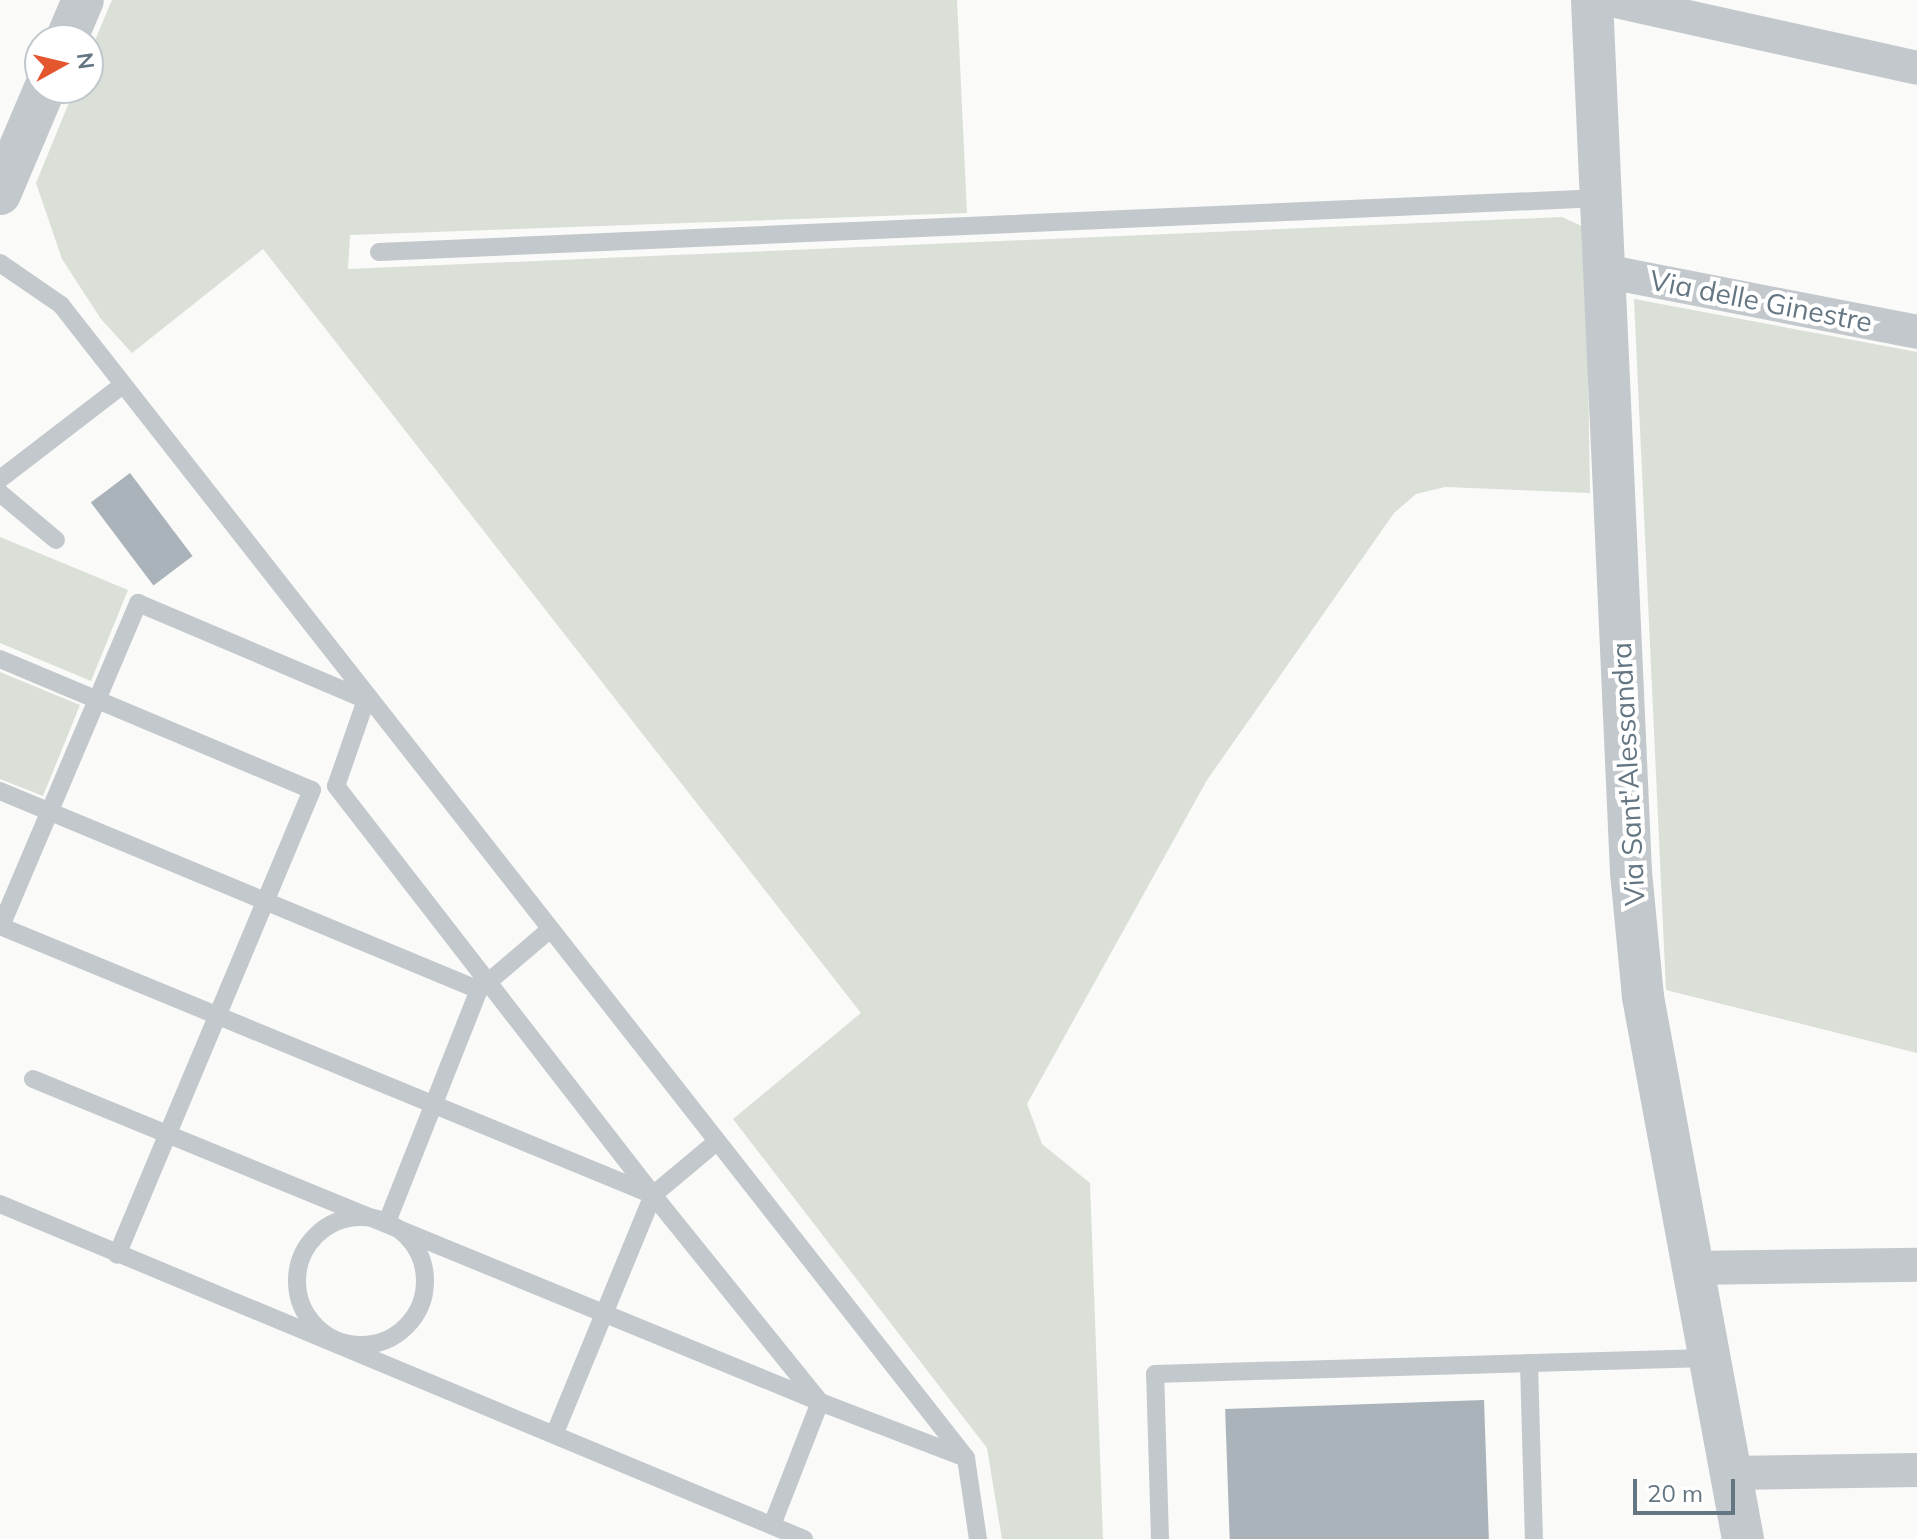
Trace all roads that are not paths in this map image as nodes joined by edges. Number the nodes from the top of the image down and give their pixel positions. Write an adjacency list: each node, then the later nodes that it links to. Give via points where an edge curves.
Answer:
1 (83, 0): 4 (street)
2 (1592, 0): 8 (street, Via Sant'Alessandra)
3 (1611, 0): 5 (street)
4 (73, 24)
5 (1917, 68)
6 (38, 104): 7 (street)
7 (2, 186)
8 (1601, 198): 9 (lane); 11 (street, Via Sant'Alessandra)
9 (379, 252)
10 (0, 263): 13 (lane, via 61,305)
11 (1604, 271): 12 (street, Via delle Ginestre); 38 (street, Via Sant'Alessandra, via 1631,872 1643,997)
12 (1917, 332)
13 (120, 387): 14 (lane); 19 (lane)
14 (0, 479)
15 (0, 493): 16 (lane)
16 (56, 540)
17 (0, 659): 18 (lane)
18 (97, 699): 19 (lane, via 138,603); 21 (lane); 23 (lane)
19 (366, 700): 20 (lane); 26 (lane)
20 (336, 786): 21 (lane); 27 (lane)
21 (312, 790): 24 (lane)
22 (0, 791): 23 (lane)
23 (49, 812): 24 (lane); 25 (lane)
24 (264, 903): 27 (lane); 28 (lane)
25 (0, 926): 28 (lane)
26 (548, 931): 27 (lane); 32 (lane)
27 (484, 984): 30 (lane); 33 (lane)
28 (217, 1015): 30 (lane); 31 (lane)
29 (33, 1079): 31 (lane)
30 (432, 1108): 33 (lane); 35 (lane)
31 (170, 1136): 35 (lane); 36 (lane)
32 (714, 1144): 33 (lane); 45 (lane)
33 (653, 1195): 39 (lane); 43 (lane)
34 (0, 1204): 36 (lane)
35 (387, 1222): 39 (lane); 40 (lane, via 340,1220 316,1235 301,1260 297,1288 306,1315); 40 (lane, via 420,1256 421,1307 384,1342 358,1346)
36 (117, 1255): 40 (lane)
37 (1917, 1265): 38 (street)
38 (1691, 1268): 41 (street, Via Sant'Alessandra)
39 (601, 1314): 43 (lane); 44 (lane)
40 (326, 1336): 44 (lane)
41 (1707, 1358): 42 (lane); 47 (street, Via Sant'Alessandra)
42 (1529, 1363): 51 (lane, via 1155,1374); 52 (lane)
43 (820, 1402): 45 (lane); 48 (lane)
44 (555, 1433): 48 (lane)
45 (966, 1458): 50 (lane)
46 (1917, 1470): 47 (street)
47 (1730, 1473): 53 (street, Via Sant'Alessandra)
48 (772, 1525): 49 (lane)
49 (804, 1539)
50 (978, 1539)
51 (1160, 1539)
52 (1534, 1539)
53 (1743, 1539)

